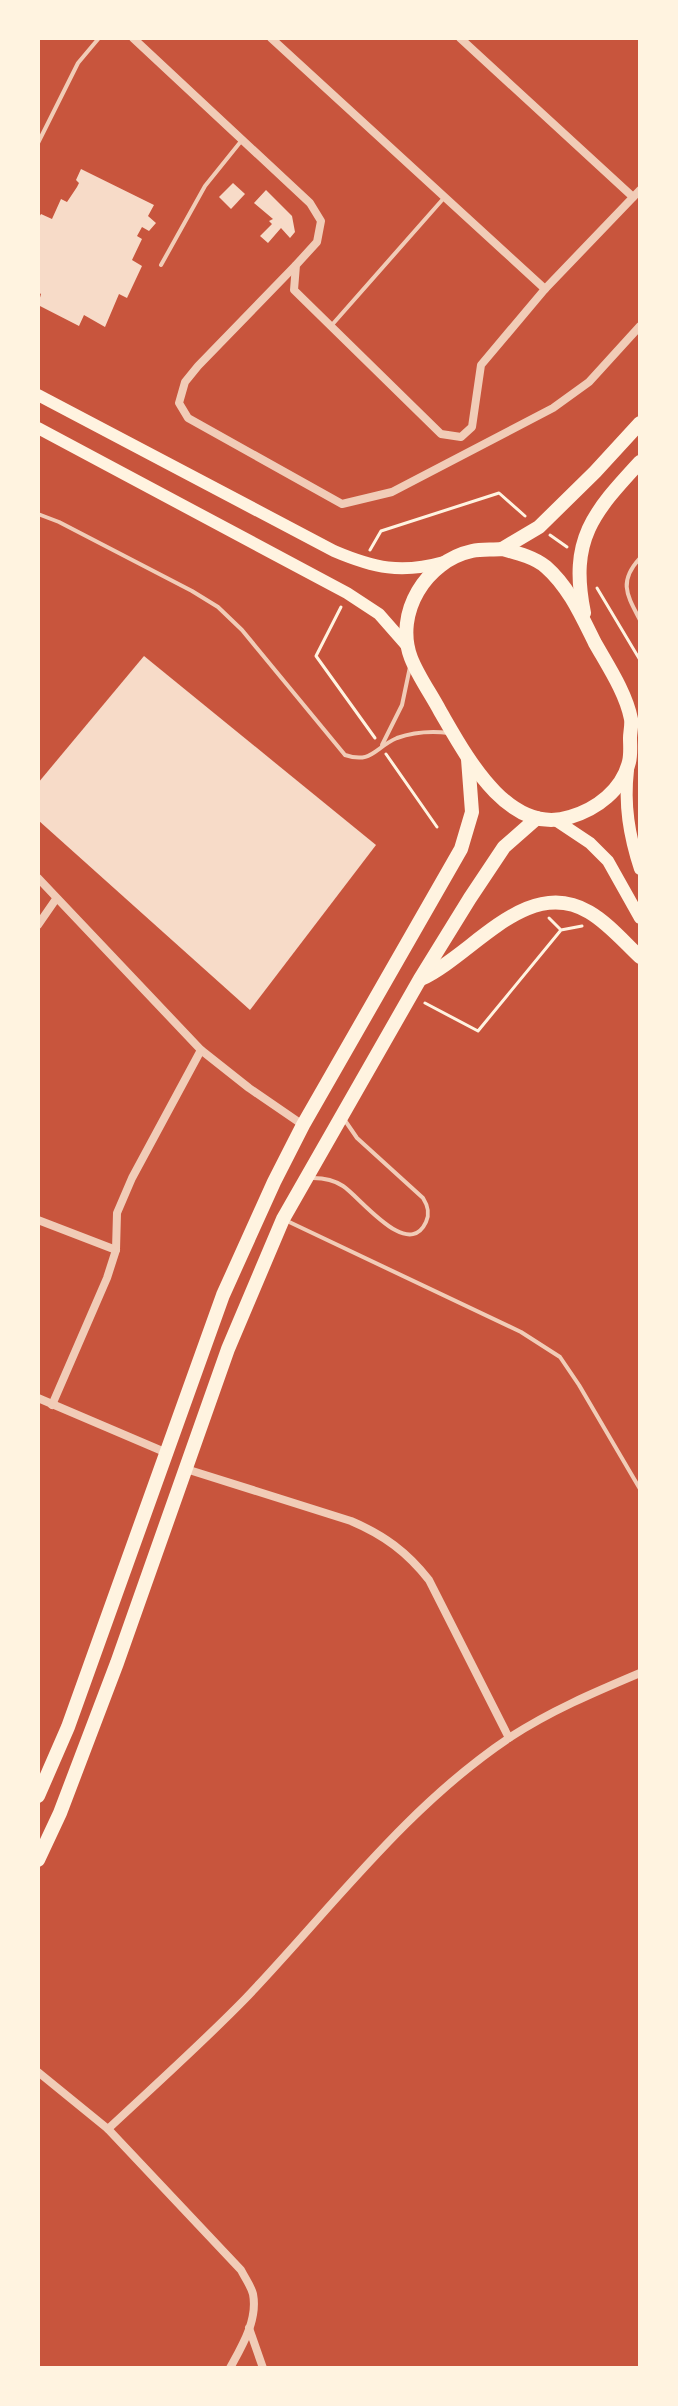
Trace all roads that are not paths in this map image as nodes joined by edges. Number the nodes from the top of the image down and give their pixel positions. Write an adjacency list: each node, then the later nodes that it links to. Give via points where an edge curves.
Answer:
1 (99, 38): 6 (lane, via 78,63)
2 (133, 38): 5 (street)
3 (271, 38): 8 (street)
4 (460, 38): 7 (street)
5 (243, 140): 9 (lane, via 205,186); 10 (street, via 310,203 321,221 317,242)
6 (38, 143)
7 (638, 192): 11 (street)
8 (444, 198): 11 (street); 12 (lane)
9 (161, 265)
10 (296, 265): 12 (street, via 294,290); 18 (street, via 185,382 179,403 188,418 342,504 392,492)
11 (545, 289): 17 (street, via 481,365 472,427)
12 (331, 326): 17 (street, via 441,434)
13 (640, 326): 18 (street, via 589,382 553,408)
14 (38, 395): 23 (main road, via 363,563 423,568)
15 (640, 423): 21 (main road, via 539,527)
16 (38, 428): 26 (main road, via 347,593 379,614)
17 (461, 437): 18 (street)
18 (468, 451)
19 (640, 462): 25 (main road, via 593,517 584,536 579,589)
20 (38, 514): 28 (lane, via 218,607 345,755 369,757)
21 (502, 549): 23 (main road, via 471,551); 25 (main road, via 545,566 565,587)
22 (640, 558): 24 (lane, via 626,577 626,593)
23 (451, 560): 26 (main road, via 421,584 414,598 406,638)
24 (640, 620)
25 (588, 629): 30 (main road, via 631,720)
26 (410, 652): 27 (main road); 28 (lane, via 402,705)
27 (453, 733): 28 (lane, via 416,733); 29 (main road)
28 (381, 747)
29 (468, 759): 31 (main road, via 487,786); 42 (main road, via 472,812 461,849)
30 (629, 761): 32 (main road, via 616,790 594,806); 33 (main road, via 626,814)
31 (537, 818): 32 (main road); 39 (main road, via 504,847)
32 (554, 819): 36 (main road, via 608,861)
33 (640, 869)
34 (38, 878): 35 (street)
35 (56, 899): 37 (street); 40 (street)
36 (640, 918)
37 (38, 925)
38 (640, 957): 39 (main road, via 579,907 565,902 535,904)
39 (420, 979): 41 (main road)
40 (201, 1050): 42 (street); 46 (street, via 117,1213)
41 (342, 1115): 43 (main road); 43 (lane, via 357,1138 423,1198 426,1223 410,1234 397,1233 345,1187)
42 (303, 1125): 49 (main road, via 223,1295)
43 (306, 1178): 44 (main road)
44 (283, 1219): 50 (main road, via 228,1349); 51 (lane, via 521,1332 560,1357)
45 (38, 1220): 46 (street)
46 (116, 1250): 48 (street)
47 (38, 1398): 48 (street)
48 (52, 1405): 49 (street)
49 (167, 1453): 54 (main road)
50 (186, 1469): 53 (street, via 351,1521 395,1544 429,1580); 55 (main road, via 117,1663)
51 (640, 1489)
52 (640, 1673): 53 (street)
53 (509, 1738): 57 (street, via 411,1821 244,2000)
54 (38, 1796)
55 (38, 1860)
56 (38, 2072): 57 (street)
57 (108, 2129): 58 (street, via 241,2270 253,2291)
58 (249, 2327): 59 (street); 60 (street)
59 (230, 2368)
60 (263, 2368)

